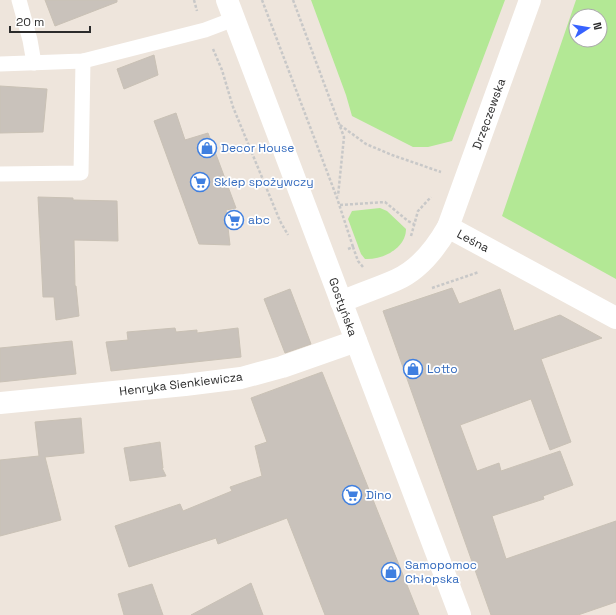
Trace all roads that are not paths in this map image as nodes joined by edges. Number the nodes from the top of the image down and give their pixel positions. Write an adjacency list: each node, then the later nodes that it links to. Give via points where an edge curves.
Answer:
1 (19, 0): 5 (lane)
2 (530, 0): 8 (street, Drzęczewska)
3 (230, 10): 4 (lane, via 205,30); 9 (street, Gostyńska)
4 (83, 61): 5 (lane); 7 (lane, via 80,173)
5 (34, 63): 6 (lane)
6 (0, 64)
7 (0, 174)
8 (448, 228): 9 (street, Leśna, via 432,251 406,274); 10 (street, Leśna)
9 (341, 302): 11 (street, Gostyńska)
10 (616, 318)
11 (356, 341): 12 (street, Henryka Sienkiewicza, via 282,367 241,378); 13 (street, Gostyńska)
12 (0, 403)
13 (460, 615)

